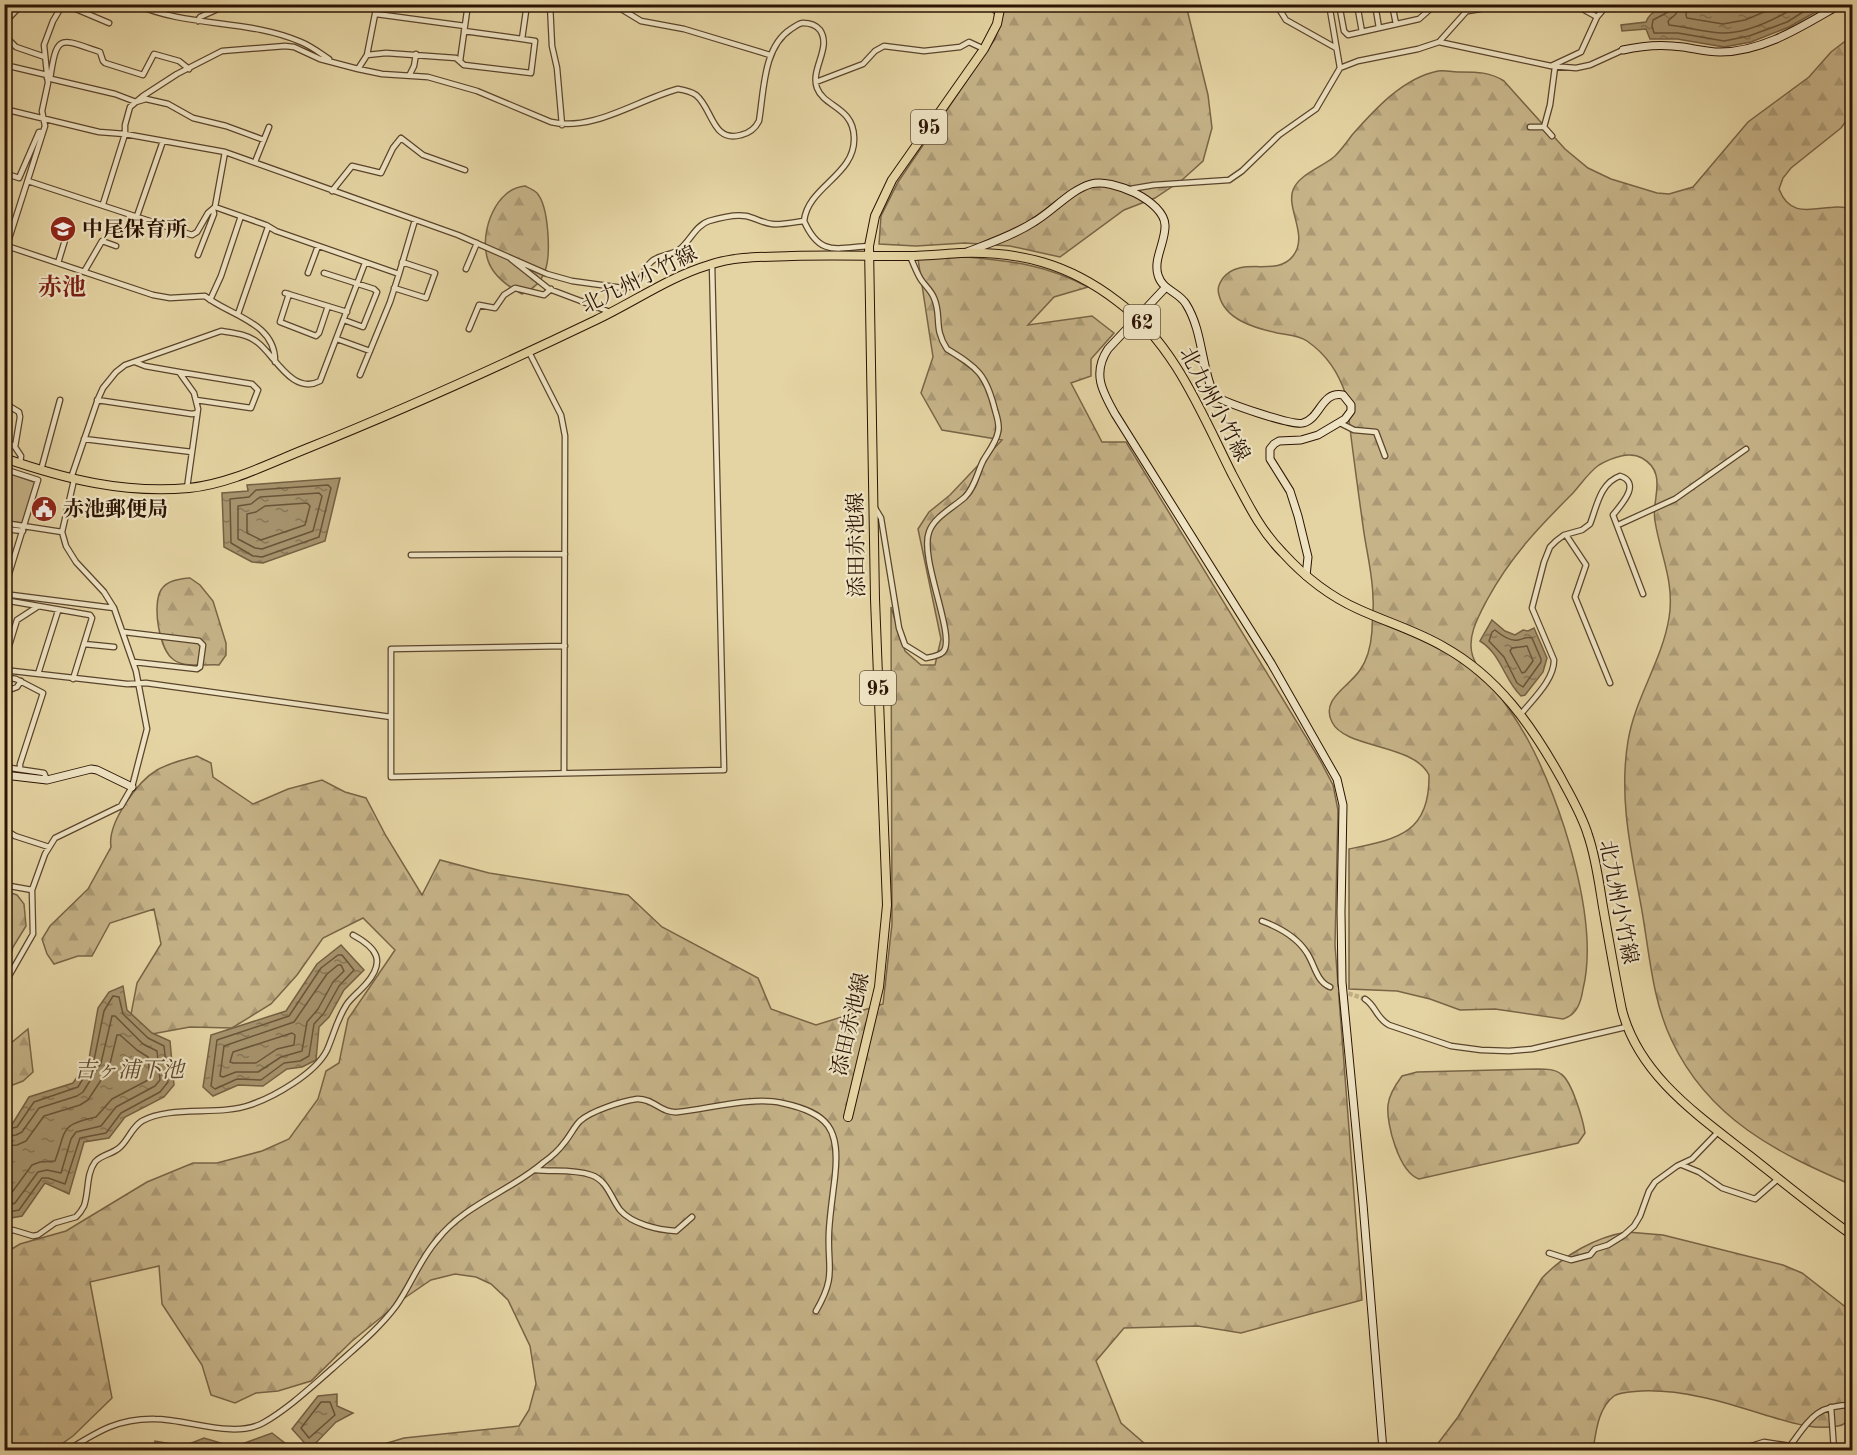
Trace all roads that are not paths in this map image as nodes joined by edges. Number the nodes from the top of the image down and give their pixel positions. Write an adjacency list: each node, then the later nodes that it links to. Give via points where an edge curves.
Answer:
1 (22, 4): 33 (street)
2 (64, 4): 31 (street); 47 (street, via 44,45)
3 (135, 4): 30 (street, via 166,16)
4 (229, 4): 30 (street)
5 (377, 4): 28 (street)
6 (468, 4): 35 (street)
7 (518, 4): 24 (street)
8 (550, 4): 60 (street)
9 (613, 4): 46 (street, via 641,21 723,39)
10 (1001, 4): 42 (main road, 添田赤池線 / 95, via 997,24)
11 (1276, 4): 41 (street, via 1286,20)
12 (1329, 4): 41 (street)
13 (1339, 4): 36 (street, via 1345,34)
14 (1357, 4): 36 (street)
15 (1375, 4): 34 (street)
16 (1392, 4): 32 (street)
17 (1425, 4): 26 (street)
18 (1436, 4): 26 (street)
19 (1473, 4): 25 (street)
20 (1486, 4): 25 (street)
21 (1567, 4): 29 (street)
22 (1608, 4): 29 (street)
23 (1843, 4): 27 (street); 43 (street, via 1795,30 1736,51 1666,45)
24 (526, 5): 38 (street)
25 (1468, 11): 39 (street)
26 (1426, 12): 32 (street, via 1419,19)
27 (1852, 13)
28 (376, 14): 35 (street); 45 (street)
29 (1597, 17): 50 (street, via 1581,52)
30 (198, 21): 49 (street, via 268,31 300,42)
31 (109, 23)
32 (1396, 24): 34 (street)
33 (4, 27)
34 (1379, 28): 36 (street)
35 (465, 29): 38 (street); 48 (street)
36 (1362, 32)
37 (4, 35): 47 (street, via 16,47)
38 (522, 39): 48 (street, via 535,41 531,73 464,65)
39 (1439, 42): 50 (street); 51 (street)
40 (4, 47): 55 (street, via 9,66)
41 (1336, 48): 51 (street)
42 (984, 49): 56 (street, via 969,42 960,47 924,51 884,46 863,64); 88 (main road, 添田赤池線 / 95, via 892,180 875,216)
43 (1623, 50): 50 (street, via 1590,65)
44 (416, 54): 45 (street); 48 (street); 54 (street)
45 (367, 55): 53 (street)
46 (770, 55): 56 (street, via 788,31 800,23 819,29 823,47); 60 (street, via 759,121 747,134 727,136 697,96 678,89 587,123)
47 (45, 57): 55 (street)
48 (460, 61)
49 (333, 63): 52 (street, via 285,46 222,51); 53 (street)
50 (1553, 66): 63 (street)
51 (1340, 68): 74 (street, via 1316,109 1279,135 1229,180)
52 (189, 69): 55 (street, via 179,61 154,54 143,75 105,63 100,52 66,41 58,45); 57 (street)
53 (358, 69): 54 (street)
54 (410, 74): 60 (street, via 477,91)
55 (48, 77): 57 (street); 59 (street)
56 (816, 82): 81 (street, via 823,96 843,111 854,138 852,155 811,203)
57 (136, 102): 65 (street, via 130,107); 67 (street, via 146,99 168,104 193,118)
58 (4, 109): 59 (street)
59 (44, 118): 64 (street); 65 (street, via 99,132)
60 (562, 125)
61 (269, 127): 67 (street)
62 (1530, 127): 63 (street)
63 (1544, 127): 66 (street)
64 (43, 132): 72 (street, via 35,138 19,178); 73 (street)
65 (125, 134): 68 (street); 76 (street)
66 (1552, 136)
67 (264, 140): 70 (street)
68 (163, 141): 69 (street); 78 (street)
69 (225, 152): 70 (street); 77 (street)
70 (255, 162): 75 (street)
71 (465, 170): 75 (street, via 423,155 401,138 381,173 352,166)
72 (4, 173)
73 (28, 181): 76 (street); 85 (street)
74 (1130, 189): 89 (street, via 1107,183 1083,187 1034,223); 104 (street, via 1152,204 1165,221 1157,267)
75 (332, 191): 80 (street)
76 (103, 204): 78 (street)
77 (214, 208): 78 (street, via 192,235); 79 (street); 90 (street)
78 (137, 216)
79 (241, 216): 82 (street); 107 (street)
80 (415, 220): 84 (street); 94 (street)
81 (804, 221): 88 (street, via 822,247); 92 (street, via 776,224 742,215 708,221 678,251 649,263 643,277 631,287 572,281)
82 (268, 226): 87 (street); 111 (street)
83 (69, 227): 95 (street)
84 (477, 243): 92 (street); 98 (street)
85 (7, 245): 93 (street); 95 (street)
86 (116, 246): 99 (street, via 102,241)
87 (318, 246): 96 (street); 100 (street)
88 (869, 250): 91 (main road, 北九州小竹線 / 62); 97 (main road, 北九州小竹線 / 62, via 740,258); 140 (main road, 添田赤池線 / 95)
89 (966, 253): 91 (main road, 北九州小竹線 / 62); 112 (main road, 北九州小竹線 / 62, via 1015,256 1065,268)
90 (198, 255)
91 (910, 256): 140 (street, via 933,295 937,327 944,344 985,378 999,423 998,434 972,488 928,532 929,563 946,632 946,647 937,656 926,658 905,645 881,518)
92 (508, 257): 106 (street)
93 (4, 259)
94 (402, 262): 102 (street); 105 (street, via 435,273 426,298)
95 (58, 263): 99 (street)
96 (365, 263): 102 (street); 103 (street)
97 (712, 264): 110 (main road, 北九州小竹線 / 62, via 680,275); 174 (street, via 724,770)
98 (466, 269)
99 (84, 272): 107 (street, via 153,295 205,296)
100 (308, 273)
101 (324, 273): 103 (street)
102 (399, 274): 105 (street)
103 (357, 284): 109 (street); 113 (street, via 376,292 365,325)
104 (1166, 287): 112 (street); 127 (street, via 1187,305 1214,396 1246,410 1297,424 1308,421 1327,398 1343,395 1351,411)
105 (394, 288): 116 (street)
106 (550, 290): 110 (street); 114 (street, via 544,295 515,288 495,308 479,305)
107 (210, 300): 111 (street)
108 (328, 306): 108 (street, via 287,293 280,322 316,336); 109 (street)
109 (347, 312): 113 (street)
110 (611, 313): 117 (main road, 北九州小竹線 / 62)
111 (238, 314): 119 (street, via 264,334 272,346)
112 (1138, 318): 149 (main road, 北九州小竹線 / 62, via 1178,369 1269,539); 202 (street, via 1100,360 1103,393 1271,663 1337,779 1343,805 1342,982)
113 (344, 320): 115 (street)
114 (469, 329)
115 (337, 339): 116 (street); 119 (street, via 323,376 316,383 294,379)
116 (370, 351): 121 (street)
117 (529, 352): 139 (main road, 北九州小竹線 / 62, via 244,474); 147 (street, via 561,415 565,436)
118 (135, 362): 119 (street, via 221,332 237,333 257,342); 120 (street); 123 (street, via 116,372)
119 (275, 362)
120 (179, 372): 124 (street); 124 (street, via 252,384 258,390 251,408)
121 (360, 375)
122 (60, 400): 137 (street)
123 (97, 400): 126 (street); 129 (street)
124 (196, 400): 126 (street)
125 (4, 403): 130 (street, via 19,412)
126 (197, 413): 132 (street)
127 (1340, 423): 133 (street, via 1354,430 1376,432); 149 (street, via 1310,438 1279,441 1270,449 1270,459 1290,491 1298,516 1308,557)
128 (4, 439): 130 (street)
129 (84, 439): 132 (street); 138 (street)
130 (15, 447): 135 (street, via 21,456)
131 (1746, 449): 142 (street, via 1675,499)
132 (192, 452): 139 (street)
133 (1384, 456)
134 (4, 458): 135 (main road, 北九州小竹線 / 62)
135 (20, 464): 137 (main road, 北九州小竹線 / 62)
136 (4, 469): 143 (street, via 38,480)
137 (41, 470): 138 (main road, 北九州小竹線 / 62)
138 (72, 480): 139 (main road, 北九州小竹線 / 62, via 128,489); 145 (street)
139 (187, 488)
140 (874, 506): 188 (main road, 添田赤池線 / 95, via 887,905 879,987)
141 (4, 523): 143 (street)
142 (1618, 525): 146 (street, via 1613,515 1630,488 1629,482 1620,476 1602,491 1587,528); 151 (street)
143 (24, 528): 144 (street); 145 (street); 150 (street)
144 (4, 529)
145 (62, 532): 154 (street, via 76,562)
146 (1566, 535): 167 (street, via 1586,565 1575,597); 170 (street, via 1546,555 1532,608 1554,668)
147 (565, 554): 148 (street); 158 (street)
148 (411, 555)
149 (1306, 576): 170 (main road, 北九州小竹線 / 62, via 1355,608 1410,630 1465,660)
150 (4, 592): 154 (street)
151 (1642, 594)
152 (4, 600): 153 (street)
153 (36, 607): 155 (street); 160 (street, via 17,620)
154 (114, 608): 156 (street)
155 (58, 611): 157 (street, via 90,615); 163 (street)
156 (124, 632): 161 (street); 161 (street, via 199,641 203,645 197,669)
157 (84, 644): 159 (street); 165 (street)
158 (565, 646): 171 (street, via 391,649); 174 (street)
159 (114, 648)
160 (4, 662)
161 (134, 662): 168 (street)
162 (4, 670): 163 (street)
163 (38, 674): 165 (street)
164 (4, 677): 166 (street)
165 (73, 679): 168 (street)
166 (21, 681): 169 (street); 173 (street, via 43,693)
167 (1610, 683)
168 (138, 684): 171 (street); 177 (street, via 147,729)
169 (4, 692)
170 (1521, 714): 186 (main road, 北九州小竹線 / 62, via 1545,749 1588,832)
171 (391, 717): 174 (street, via 392,777)
172 (4, 767): 173 (street)
173 (20, 769): 176 (street, via 44,773)
174 (564, 774)
175 (4, 775): 176 (street)
176 (47, 780): 177 (street, via 91,769)
177 (132, 787): 179 (street, via 121,806 55,838)
178 (4, 829): 179 (street)
179 (49, 847): 181 (street)
180 (4, 885): 181 (street)
181 (32, 890): 187 (street, via 33,934 9,976)
182 (1262, 921): 184 (street, via 1299,944 1322,982)
183 (353, 935): 194 (street, via 372,947 376,969 348,1002 317,1065 249,1105 144,1120 119,1148 96,1160 84,1205 76,1217 55,1223 38,1235)
184 (1330, 987)
185 (1365, 999): 186 (street, via 1389,1025 1451,1046 1481,1050 1532,1049)
186 (1626, 1027): 189 (main road, 北九州小竹線 / 62, via 1659,1078)
187 (4, 1031)
188 (848, 1117)
189 (1719, 1131): 190 (street, via 1692,1160); 192 (main road, 北九州小竹線 / 62)
190 (1682, 1165): 192 (street, via 1722,1188 1755,1199); 196 (street, via 1654,1182 1634,1226 1608,1245 1571,1260)
191 (535, 1170): 193 (street, via 592,1175 602,1181 628,1217 666,1230 676,1231); 197 (street, via 563,1144 579,1122 608,1107 636,1099 647,1100 668,1113 779,1102 807,1110 825,1121 834,1133 837,1148 829,1233 831,1273); 201 (street, via 484,1200 437,1239 396,1305 372,1334 297,1399 261,1424 239,1430 155,1419 130,1420 92,1434)
192 (1778, 1179): 195 (main road, 北九州小竹線 / 62)
193 (692, 1217)
194 (4, 1232)
195 (1852, 1235)
196 (1549, 1253)
197 (816, 1311)
198 (1852, 1405): 199 (street)
199 (1831, 1407): 200 (street, via 1809,1421 1790,1446 1764,1442); 204 (street)
200 (1754, 1448): 203 (street)
201 (68, 1450)
202 (1383, 1450)
203 (1739, 1450)
204 (1834, 1450)

